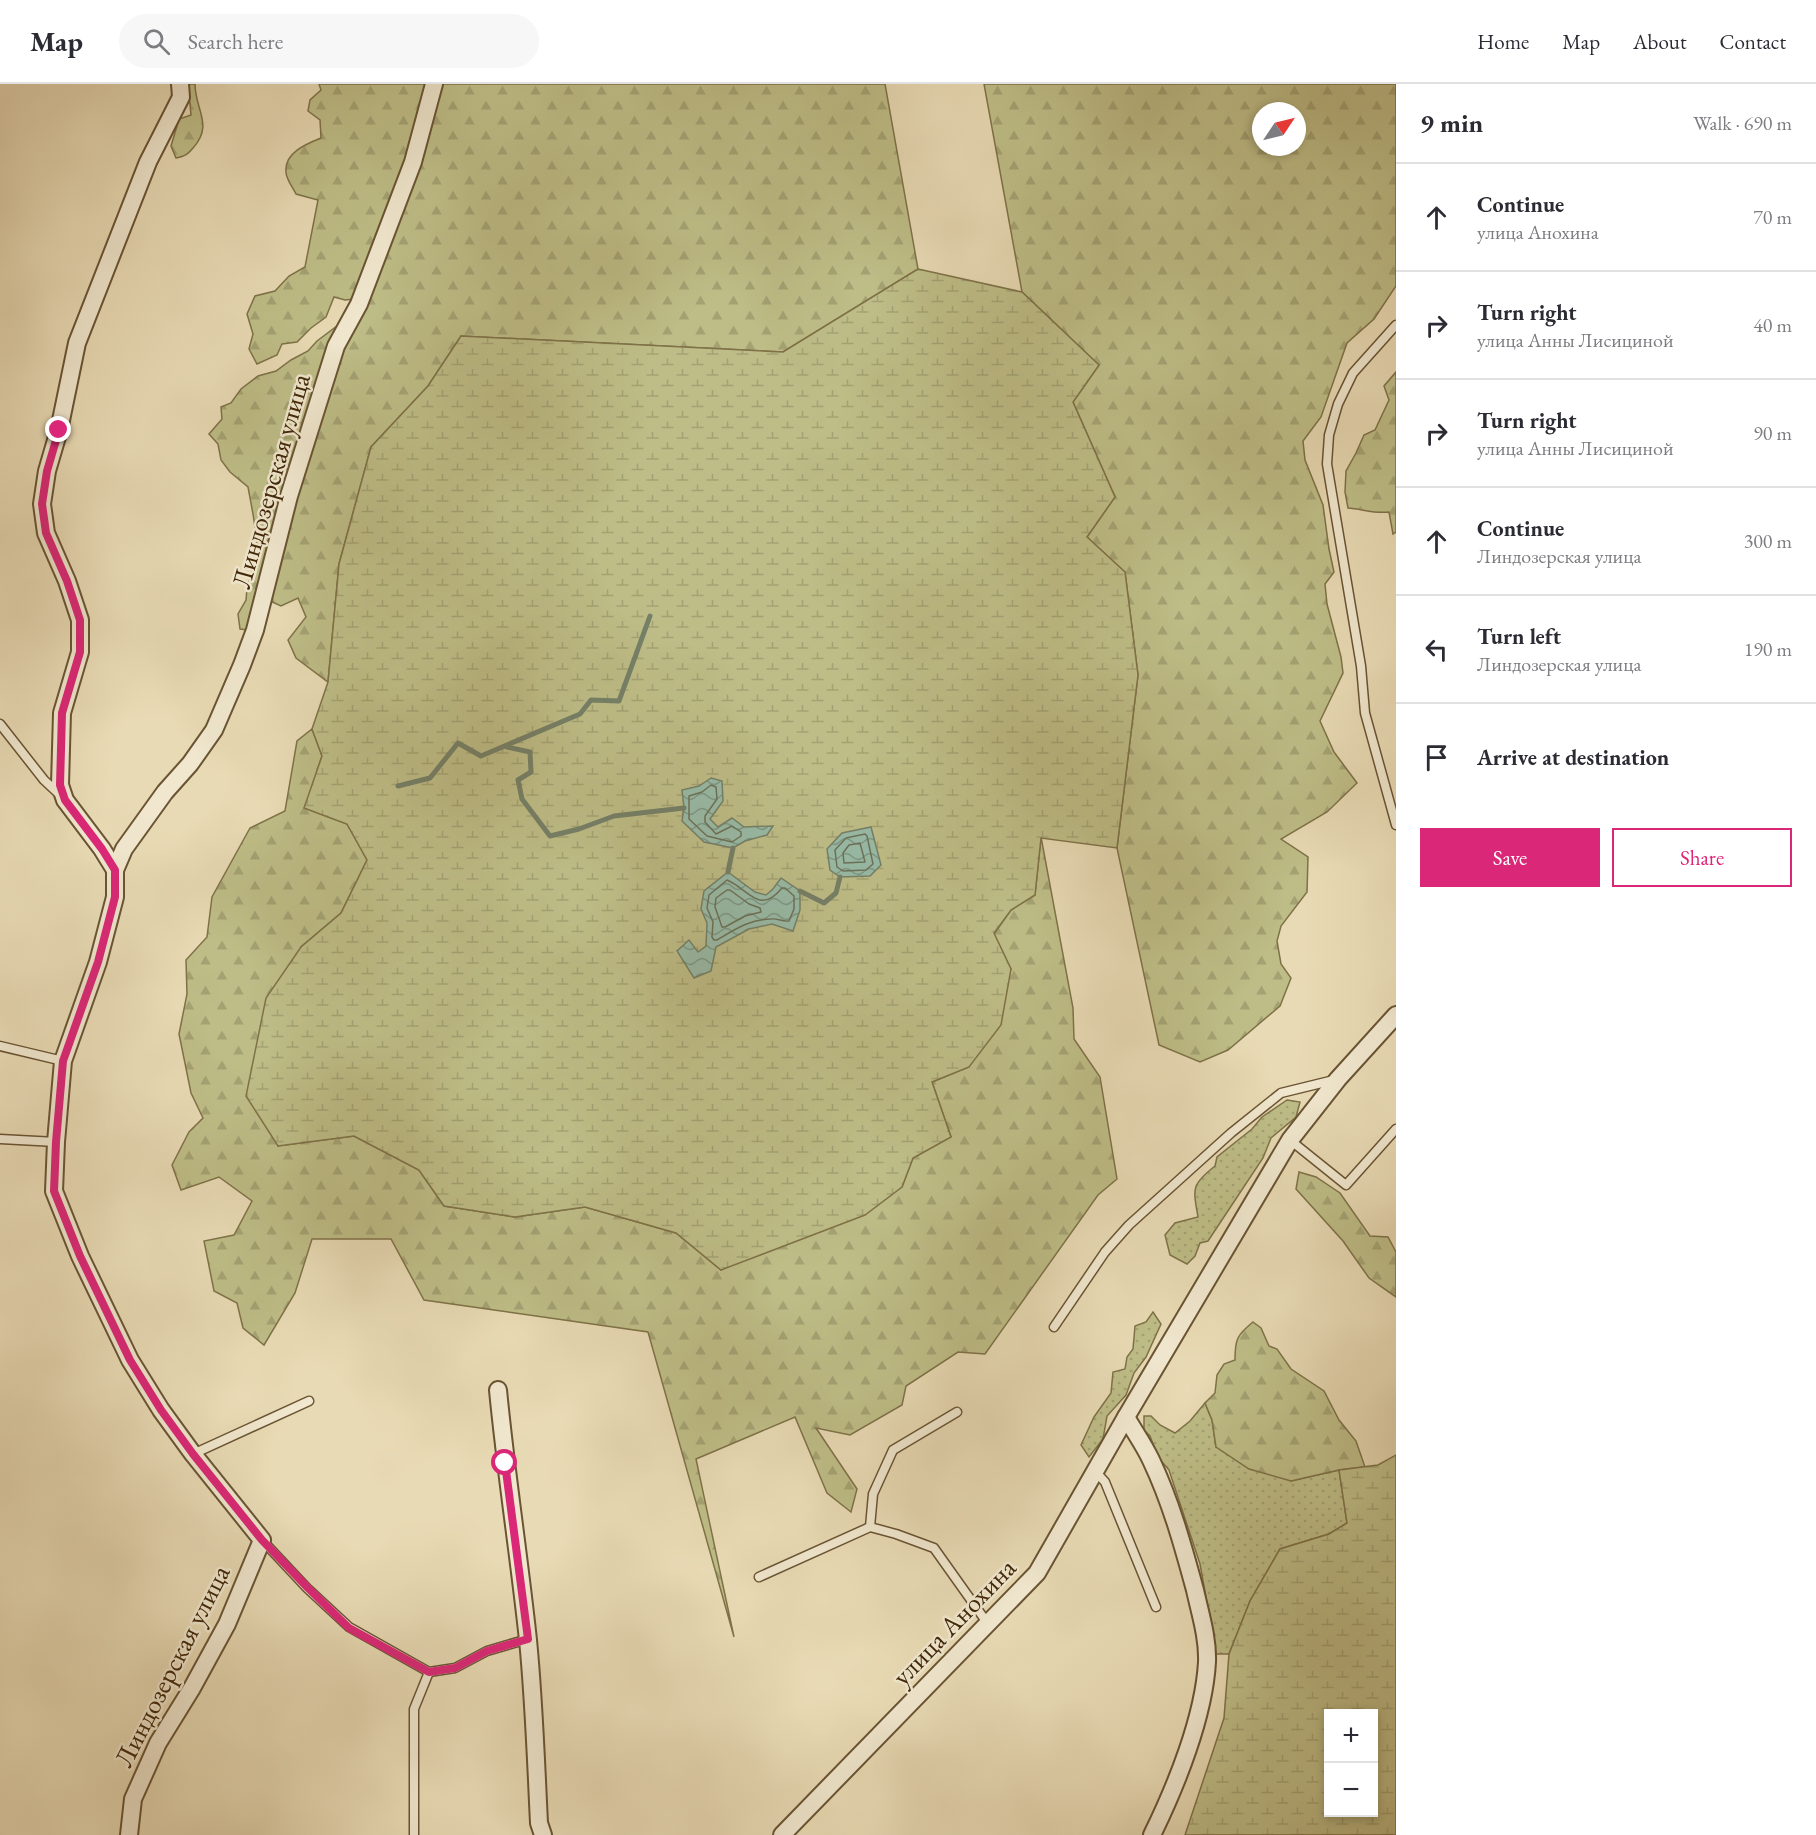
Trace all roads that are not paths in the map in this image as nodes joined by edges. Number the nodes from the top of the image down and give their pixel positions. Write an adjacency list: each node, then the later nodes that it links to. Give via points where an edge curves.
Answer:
1 (180, 84): 5 (street, via 182,97 148,162 77,343 47,471 42,504 46,533 80,620 80,652 62,713 60,785)
2 (434, 84): 7 (street, Линдозерская улица, via 413,162 359,304 336,346 289,496 243,665 214,730 124,849)
3 (1396, 325): 6 (lane, via 1353,373 1329,435 1327,464 1361,666 1365,713)
4 (0, 724): 5 (lane)
5 (65, 800): 7 (street)
6 (1396, 825)
7 (115, 870): 10 (street, Линдозерская улица, via 115,897 98,962)
8 (1396, 1015): 11 (street, улица Анохина)
9 (0, 1046): 10 (lane)
10 (63, 1061): 15 (street, Линдозерская улица)
11 (1338, 1079): 14 (street, улица Анохина); 16 (lane, via 1281,1093 1231,1133 1129,1224)
12 (1396, 1129): 14 (lane, via 1346,1185)
13 (0, 1139): 15 (lane)
14 (1290, 1140): 20 (street, улица Анохина)
15 (56, 1142): 21 (street, Линдозерская улица, via 54,1191 80,1256 130,1360)
16 (1054, 1327)
17 (498, 1389): 28 (street)
18 (309, 1401): 21 (lane)
19 (957, 1412): 23 (lane, via 893,1450 873,1494)
20 (1126, 1417): 22 (street, улица Анохина); 34 (street, via 1151,1460 1179,1530 1203,1624 1207,1661 1191,1740)
21 (193, 1454): 24 (street, Линдозерская улица)
22 (1095, 1471): 26 (lane, via 1105,1482); 27 (street, улица Анохина, via 1037,1573)
23 (870, 1527): 25 (lane); 27 (lane, via 934,1548)
24 (262, 1540): 29 (lane, via 349,1628); 30 (street, Линдозерская улица, via 227,1624 154,1752 133,1799)
25 (759, 1576)
26 (1156, 1607)
27 (988, 1623): 33 (street, улица Анохина)
28 (528, 1639): 29 (lane, via 487,1651 455,1668); 32 (street, via 539,1823)
29 (429, 1672): 31 (lane, via 414,1709)
30 (129, 1835)
31 (414, 1835)
32 (543, 1835)
33 (782, 1835)
34 (1152, 1835)

